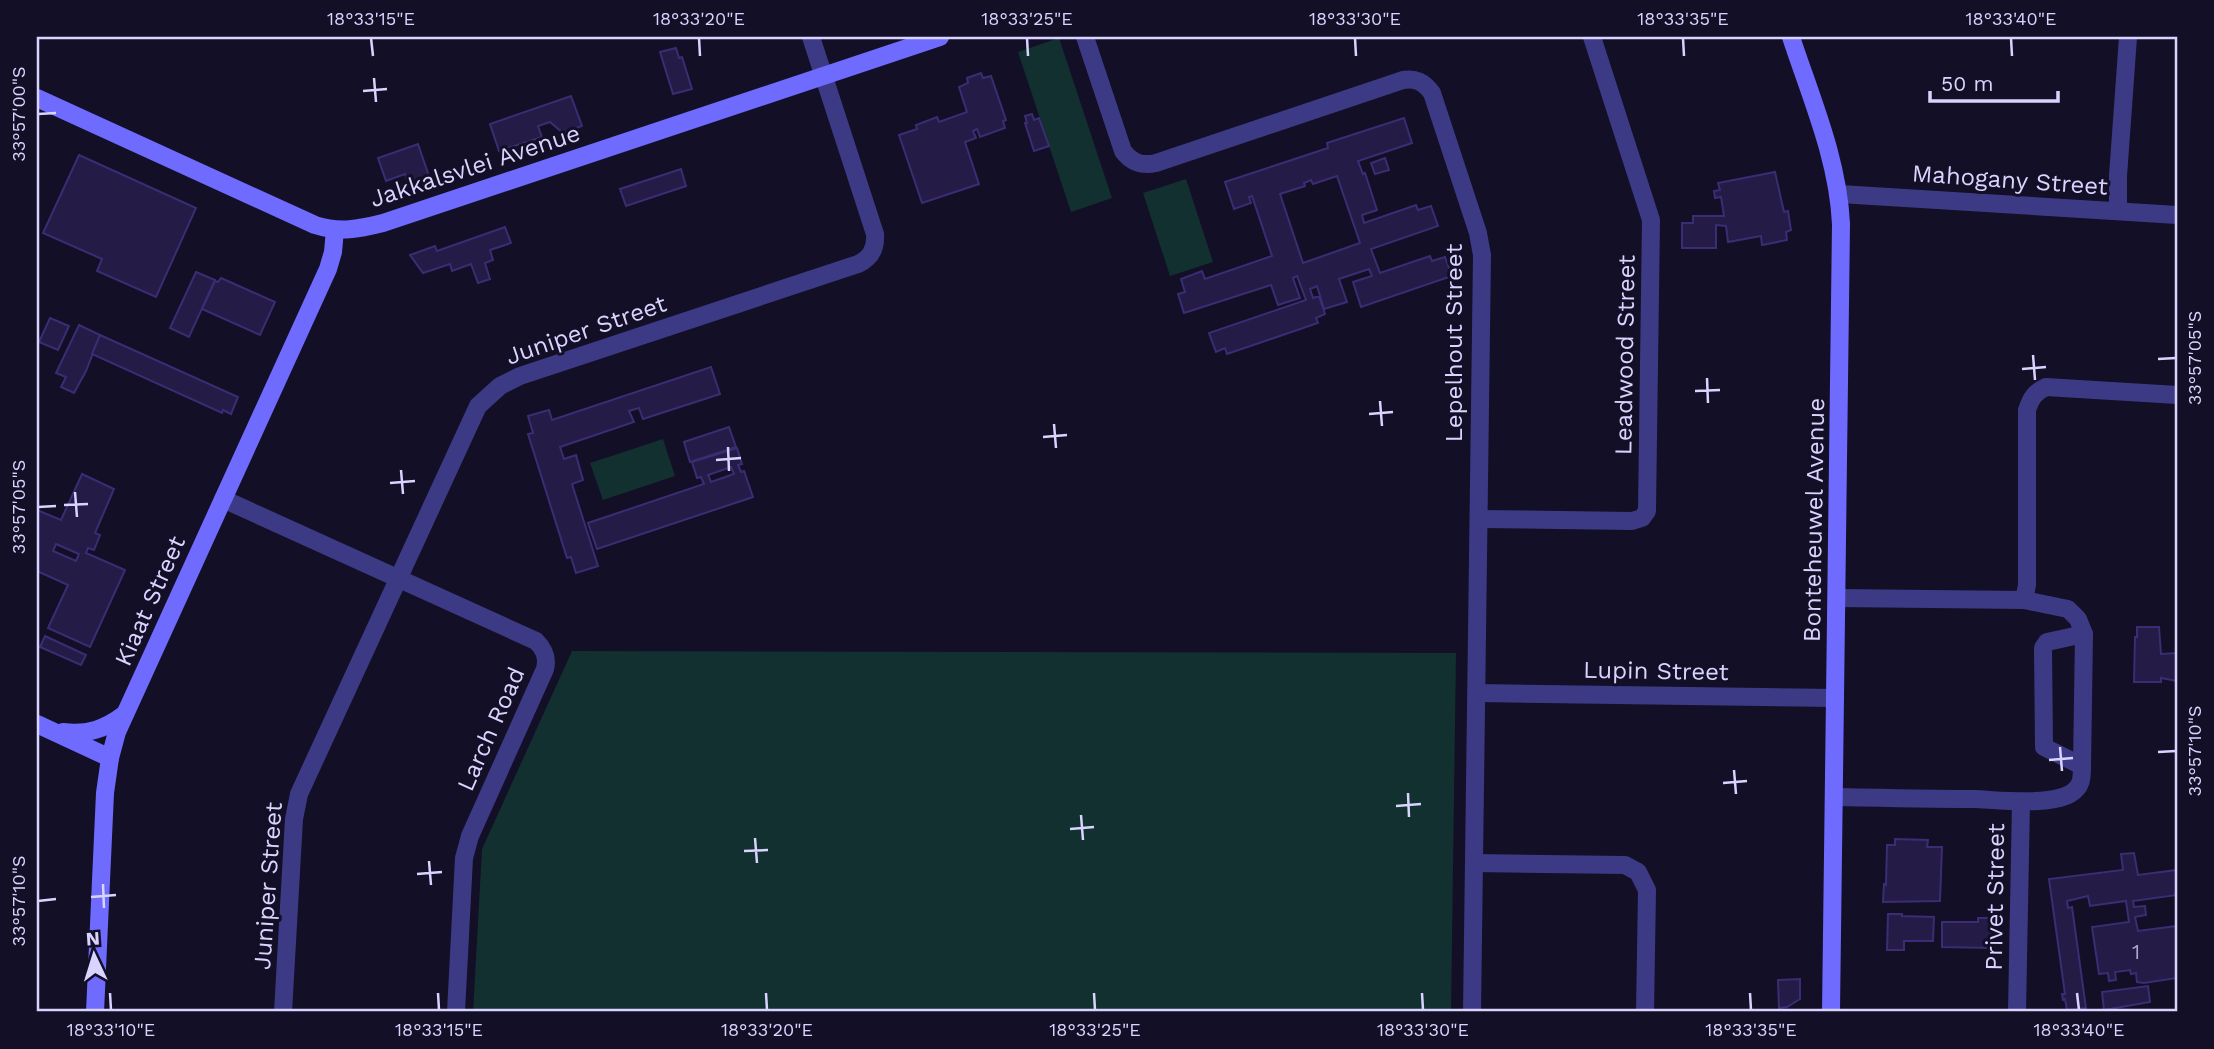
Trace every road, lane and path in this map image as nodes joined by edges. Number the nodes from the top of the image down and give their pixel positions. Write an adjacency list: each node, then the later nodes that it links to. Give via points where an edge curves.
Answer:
1 (811, 37): 7 (street, Juniper Street)
2 (940, 37): 7 (street, Jakkalsvlei Avenue)
3 (1085, 37): 15 (street, Lepelhout Street, via 1123,152 1141,164 1156,163 1403,80 1417,80 1428,87 1482,247)
4 (1592, 37): 15 (street, Leadwood Street, via 1651,220 1647,511 1632,521)
5 (1791, 37): 9 (street, Bonteheuwel Avenue)
6 (2128, 37): 10 (street)
7 (824, 76): 12 (street, Jakkalsvlei Avenue, via 383,223); 16 (street, Juniper Street, via 875,234 868,259 500,386 474,414)
8 (37, 97): 12 (street, Jakkalsvlei Avenue, via 315,225)
9 (1840, 194): 10 (street, Mahogany Street); 17 (street, Bonteheuwel Avenue)
10 (2118, 211): 11 (street, Mahogany Street)
11 (2177, 215)
12 (335, 230): 14 (street, Kiaat Street, via 328,269)
13 (2177, 395): 18 (street, via 2046,387 2031,399)
14 (223, 499): 16 (street, Larch Road); 22 (street, Kiaat Street)
15 (1479, 519): 20 (street, Lepelhout Street)
16 (398, 578): 30 (street, Juniper Street, via 295,806); 31 (street, Larch Road, via 536,641 546,660 464,858)
17 (1838, 598): 18 (street); 21 (street, Bonteheuwel Avenue)
18 (2024, 600): 19 (street, via 2068,610)
19 (2084, 634): 25 (street); 25 (street, via 2047,642 2043,648 2044,747)
20 (1477, 693): 21 (street, Lupin Street); 28 (street, Lepelhout Street)
21 (1835, 698): 26 (street, Bonteheuwel Avenue)
22 (125, 714): 23 (street, via 89,733); 24 (street, Kiaat Street)
23 (45, 727): 24 (street)
24 (110, 758): 29 (street, Kiaat Street)
25 (2082, 766): 27 (street, via 2082,782 2074,792)
26 (1834, 797): 27 (street, Privet Street); 34 (street, Bonteheuwel Avenue)
27 (2021, 802): 35 (street, Privet Street)
28 (1474, 863): 32 (street, Lepelhout Street); 33 (street, via 1625,865 1638,872 1647,890)
29 (95, 1012)
30 (284, 1012)
31 (456, 1012)
32 (1472, 1012)
33 (1645, 1012)
34 (1831, 1012)
35 (2017, 1012)

